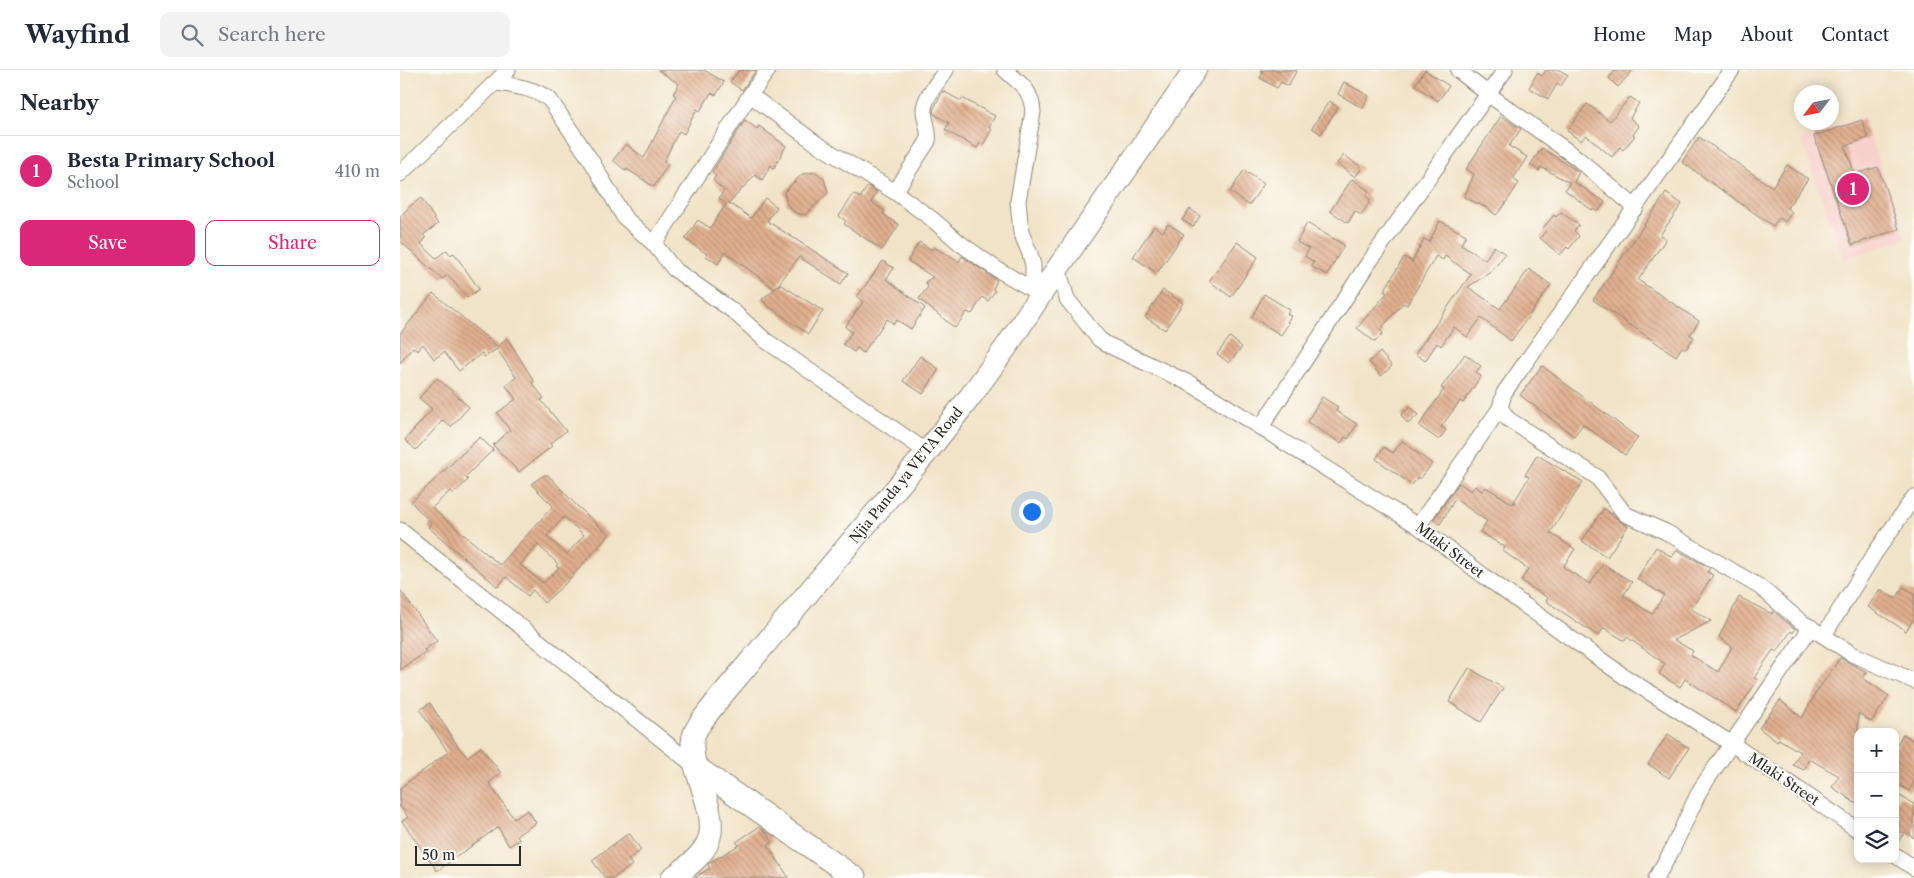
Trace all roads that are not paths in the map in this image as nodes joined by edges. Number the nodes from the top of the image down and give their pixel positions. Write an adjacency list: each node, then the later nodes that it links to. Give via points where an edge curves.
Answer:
1 (508, 70): 9 (street)
2 (768, 70): 11 (street)
3 (946, 70): 13 (street, via 924,107 930,133 928,141)
4 (1005, 70): 17 (street, via 1028,91 1032,100 1033,112 1018,201 1021,232 1030,254)
5 (1195, 70): 16 (street, Njia Panda ya VETA Road)
6 (1458, 70): 10 (street)
7 (1505, 70): 10 (street)
8 (1732, 70): 14 (street)
9 (497, 83): 12 (street); 15 (street, via 522,87 550,100 624,217)
10 (1488, 94): 14 (street, via 1577,158); 19 (street, via 1366,268)
11 (750, 95): 13 (street, via 817,144); 15 (street)
12 (400, 174)
13 (895, 192): 17 (street, via 995,268)
14 (1636, 208): 18 (street, via 1504,393)
15 (654, 244): 20 (street, via 682,276 733,311 765,340)
16 (1058, 268): 17 (street, Njia Panda ya VETA Road); 19 (street, Mlaki Street, via 1067,299 1098,339 1142,363 1171,373)
17 (1038, 292): 20 (street, Njia Panda ya VETA Road, via 970,398)
18 (1500, 408): 22 (street); 24 (street, via 1508,419 1597,477 1625,514 1666,532 1760,587 1800,621)
19 (1261, 427): 22 (street, Mlaki Street)
20 (927, 452): 27 (street, Njia Panda ya VETA Road, via 717,701 692,739)
21 (1914, 497): 24 (street)
22 (1418, 526): 26 (street, Mlaki Street, via 1625,677)
23 (400, 530): 27 (street)
24 (1818, 631): 25 (street, via 1852,654); 26 (street)
25 (1914, 681)
26 (1732, 744): 28 (street, Mlaki Street); 33 (street, via 1700,790)
27 (696, 767): 31 (street, Njia Panda ya VETA Road, via 710,813 711,837 707,846); 32 (street)
28 (1854, 827)
29 (1899, 858): 30 (street)
30 (1914, 868)
31 (672, 878)
32 (856, 878)
33 (1656, 878)

